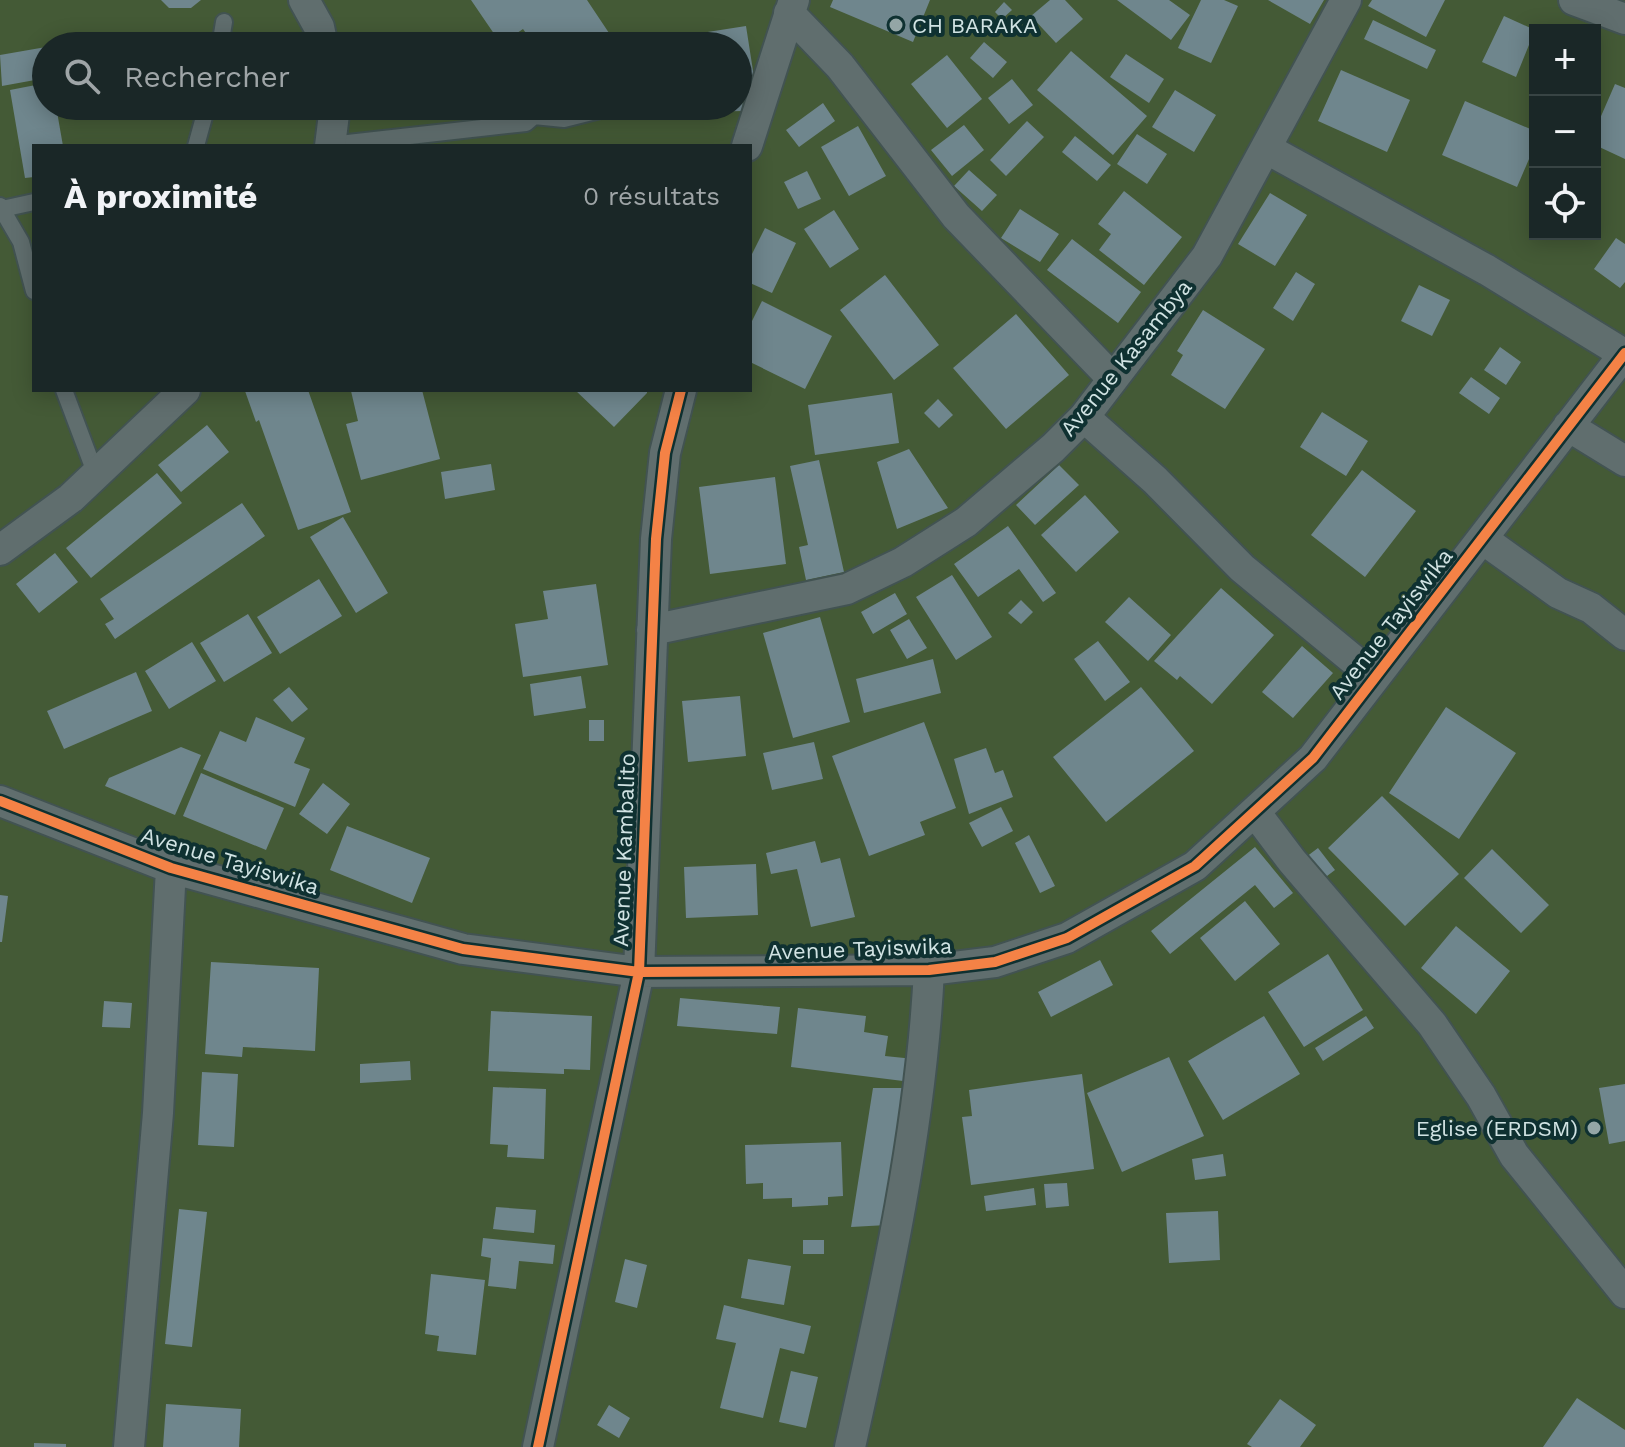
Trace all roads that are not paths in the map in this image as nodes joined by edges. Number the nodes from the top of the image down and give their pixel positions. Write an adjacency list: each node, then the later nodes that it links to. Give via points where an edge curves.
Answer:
1 (304, 0): 8 (street)
2 (1346, 0): 16 (street, Avenue Kasambya)
3 (1574, 0): 5 (street)
4 (792, 7): 15 (street); 21 (street, via 956,216)
5 (1625, 19)
6 (224, 22): 7 (lane)
7 (222, 32)
8 (320, 32)
9 (203, 120): 12 (lane)
10 (333, 120): 13 (street)
11 (528, 120): 14 (lane)
12 (197, 144)
13 (330, 144)
14 (347, 144)
15 (748, 144)
16 (1267, 149): 20 (street); 21 (street, Avenue Kasambya, via 1207,256)
17 (32, 202): 18 (lane)
18 (1, 207): 19 (lane, via 21,242)
19 (32, 283)
20 (1625, 353): 26 (street, Avenue Tayiswika)
21 (1113, 379): 25 (street, Avenue Kasambya)
22 (65, 392): 28 (lane)
23 (183, 392): 28 (street)
24 (680, 392): 31 (street, Avenue Kambalito, via 665,453)
25 (1084, 417): 31 (street, Avenue Kasambya, via 966,522 861,583); 33 (street, via 1242,568)
26 (1568, 426): 27 (street); 29 (street, Avenue Tayiswika)
27 (1625, 461)
28 (96, 475): 30 (street)
29 (1484, 540): 32 (street); 33 (street, Avenue Tayiswika)
30 (0, 550)
31 (652, 630): 38 (street, Avenue Kambalito)
32 (1625, 635)
33 (1373, 676): 35 (street, Avenue Tayiswika, via 1313,758)
34 (0, 801): 36 (street, Avenue Tayiswika)
35 (1255, 812): 37 (street, Avenue Tayiswika, via 1195,866 1067,938 995,962); 39 (street, via 1432,1024 1514,1155)
36 (171, 868): 38 (street, Avenue Tayiswika, via 463,949); 40 (street, via 158,1113)
37 (929, 970): 38 (street, Avenue Tayiswika); 42 (street, via 925,1058 886,1284)
38 (639, 972): 41 (street, Avenue Kambalito)
39 (1625, 1293)
40 (129, 1447)
41 (538, 1447)
42 (850, 1447)

